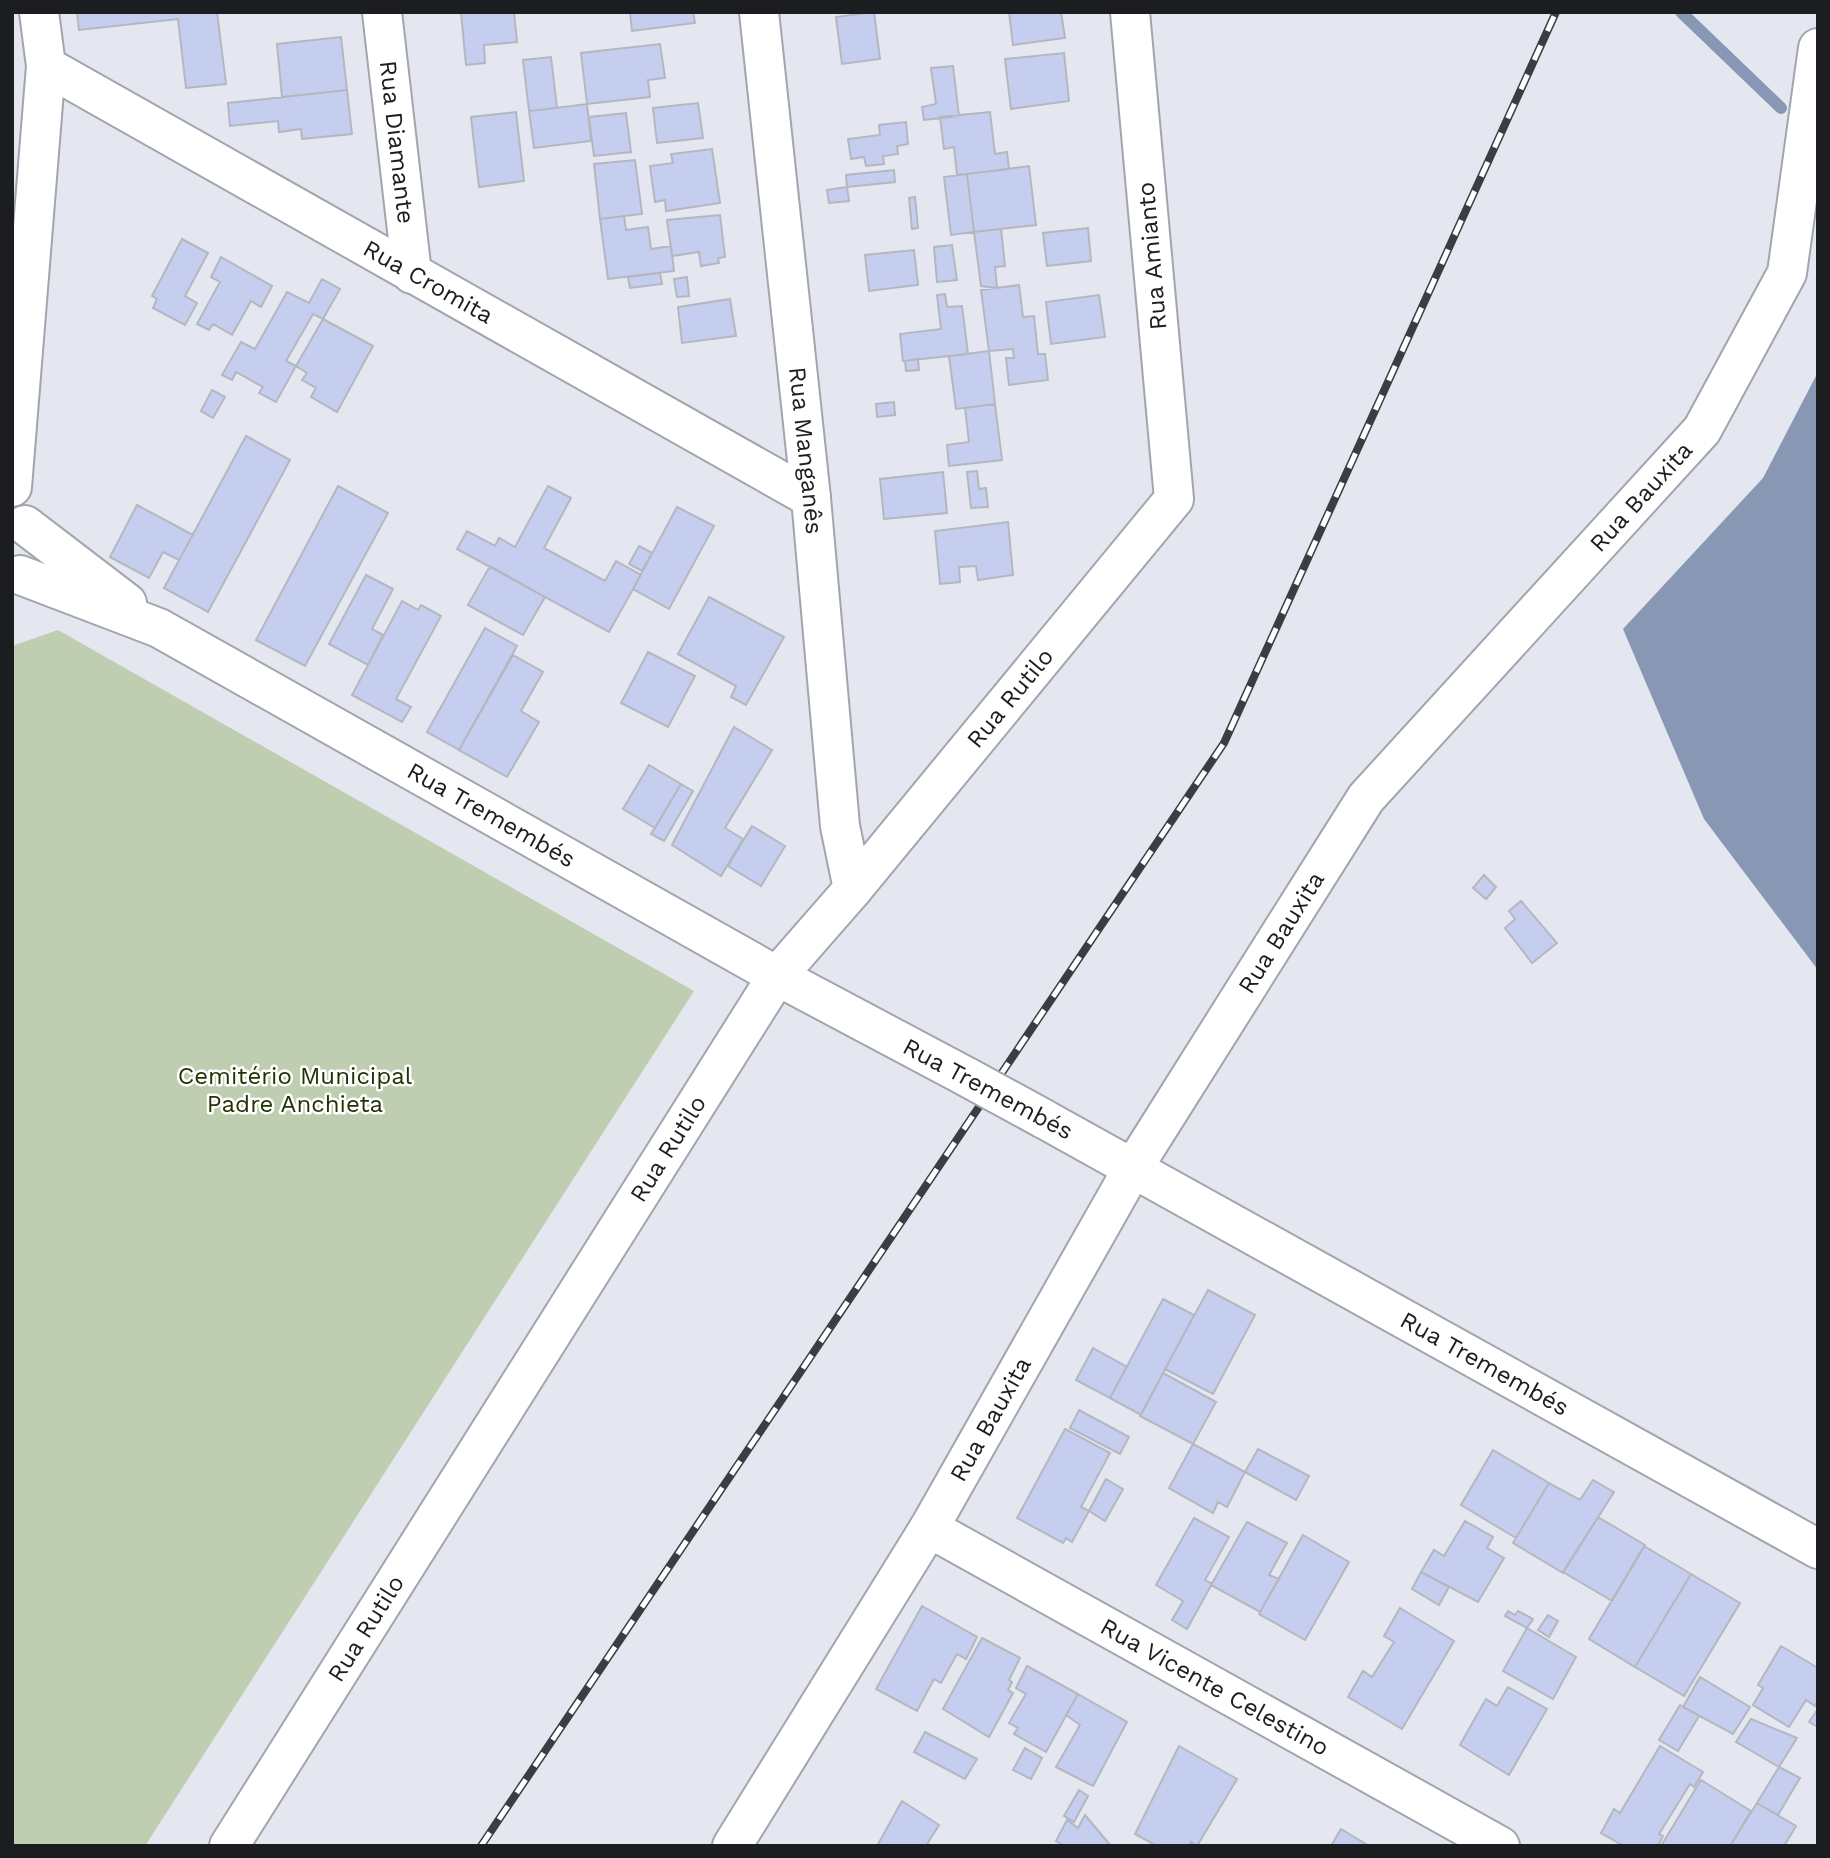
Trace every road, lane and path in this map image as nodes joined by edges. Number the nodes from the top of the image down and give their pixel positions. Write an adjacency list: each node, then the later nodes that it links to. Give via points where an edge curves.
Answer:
1 (40, 12): 6 (street)
2 (382, 12): 7 (street, Rua Diamante)
3 (759, 12): 9 (street, Rua Manganês)
4 (1130, 12): 10 (street, Rua Amianto)
5 (1818, 48): 16 (street, Rua Bauxita, via 1787,273 1702,430 1366,798)
6 (46, 66): 7 (street, Rua Cromita); 8 (street)
7 (412, 274): 9 (street, Rua Cromita)
8 (12, 487)
9 (811, 498): 14 (street, Rua Manganês, via 840,826)
10 (1174, 499): 14 (street, Rua Rutilo)
11 (19, 515): 12 (street, via 29,551); 13 (street, Rua Tremembés)
12 (16, 580): 13 (street, Rua Tremembés)
13 (159, 628): 15 (street, Rua Tremembés)
14 (853, 889): 15 (street, Rua Rutilo)
15 (777, 976): 16 (street, Rua Tremembés, bridge); 19 (street, Rua Rutilo)
16 (1133, 1168): 17 (street, Rua Bauxita); 18 (street, Rua Tremembés)
17 (929, 1528): 20 (street, Rua Bauxita); 21 (street, Rua Vicente Celestino)
18 (1818, 1549)
19 (229, 1846)
20 (733, 1846)
21 (1500, 1846)

